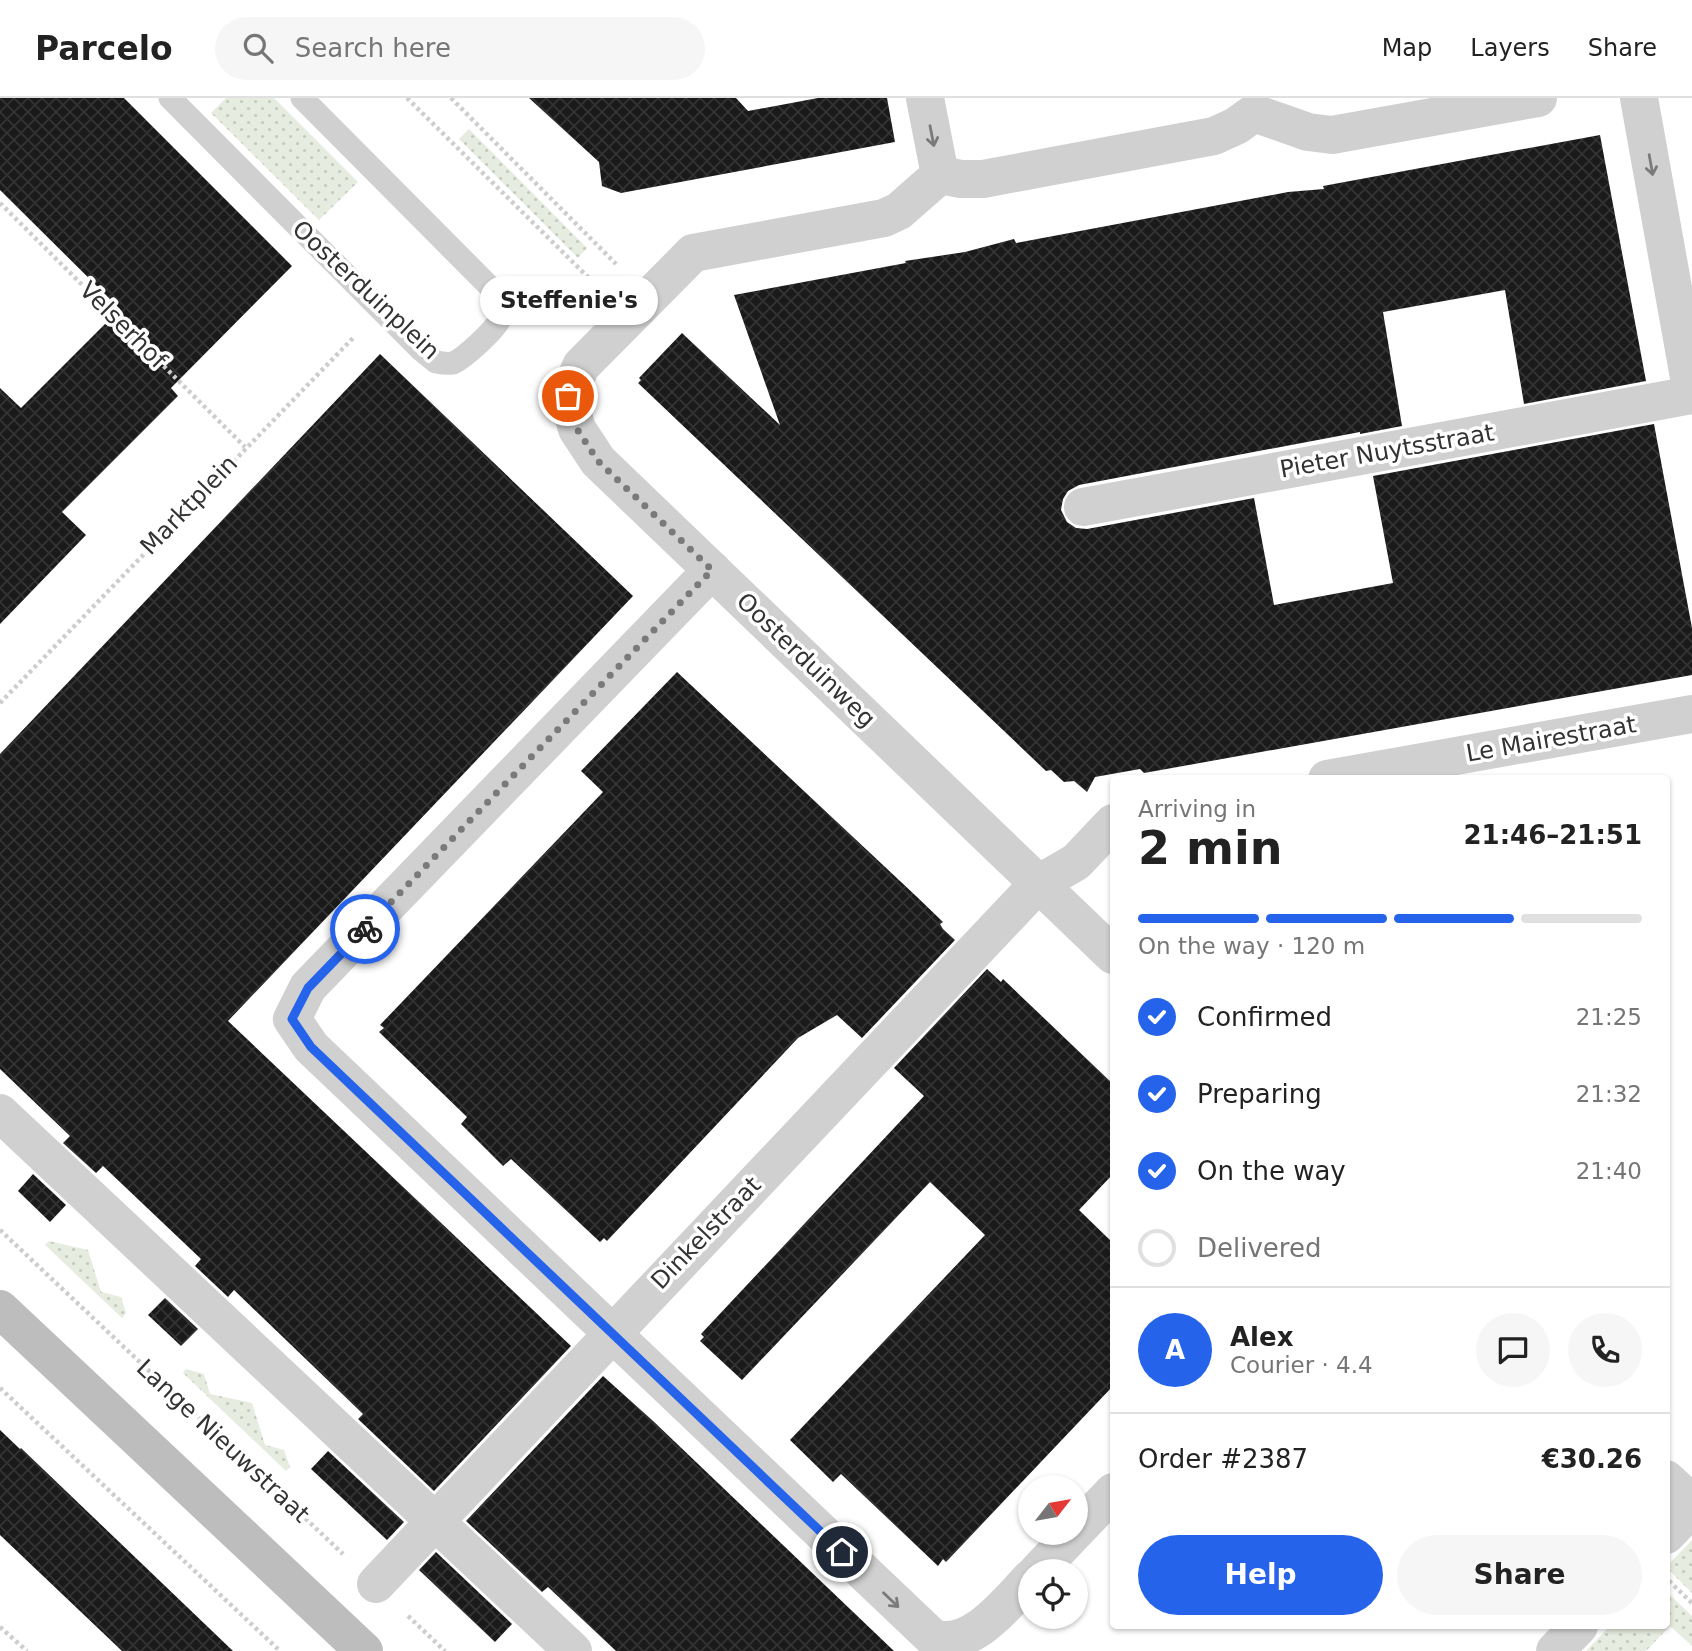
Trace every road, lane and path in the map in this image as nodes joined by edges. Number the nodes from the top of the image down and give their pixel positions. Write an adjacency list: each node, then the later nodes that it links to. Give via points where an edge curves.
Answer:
1 (170, 98): 12 (lane, Oosterduinplein)
2 (302, 98): 12 (lane, Oosterduinplein, via 485,279 502,309 495,327 463,357 444,364 420,349)
3 (407, 98): 11 (path)
4 (451, 98): 11 (path)
5 (925, 98): 9 (street, one-way to 9)
6 (1538, 98): 8 (street, via 1332,135 1308,132)
7 (1639, 98): 13 (street, one-way to 13)
8 (1253, 106): 9 (street, via 1236,126 1214,136 983,179)
9 (940, 175): 11 (street, Oosterduinweg, via 899,211 884,218 693,253)
10 (0, 204): 14 (path, Velserhof)
11 (639, 307): 16 (street, Oosterduinweg, via 581,366 568,396 577,429 598,461)
12 (381, 310): 14 (path, Marktplein)
13 (1692, 395): 15 (street, Pieter Nuytsstraat)
14 (245, 447): 17 (path, Marktplein)
15 (1083, 507)
16 (712, 570): 21 (street, Oosterduinweg); 26 (street, via 308,988 292,1019 311,1047)
17 (0, 704)
18 (1692, 714): 19 (street, Le Mairestraat)
19 (1349, 775)
20 (1110, 826): 21 (street, via 1076,862)
21 (1038, 884): 22 (street, Oosterduinweg); 26 (street, Dinkelstraat)
22 (1110, 952)
23 (0, 1113): 32 (street)
24 (0, 1230): 37 (path, Lange Nieuwstraat)
25 (0, 1309): 44 (street)
26 (611, 1333): 32 (street, Dinkelstraat); 38 (street, one-way to 38, via 933,1638 945,1643 970,1638)
27 (0, 1388): 43 (path)
28 (1670, 1483): 30 (street)
29 (1110, 1495): 31 (street)
30 (1692, 1506): 33 (street)
31 (1088, 1518)
32 (435, 1522): 37 (street, Dinkelstraat); 46 (street)
33 (1670, 1531)
34 (1063, 1545): 35 (street)
35 (1049, 1559)
36 (1670, 1582): 39 (path)
37 (376, 1584): 45 (path, Lange Nieuwstraat)
38 (1018, 1592)
39 (1692, 1603)
40 (0, 1627): 42 (path)
41 (1576, 1629): 47 (street)
42 (27, 1651)
43 (279, 1651)
44 (363, 1651)
45 (445, 1651)
46 (573, 1651)
47 (1555, 1651)

